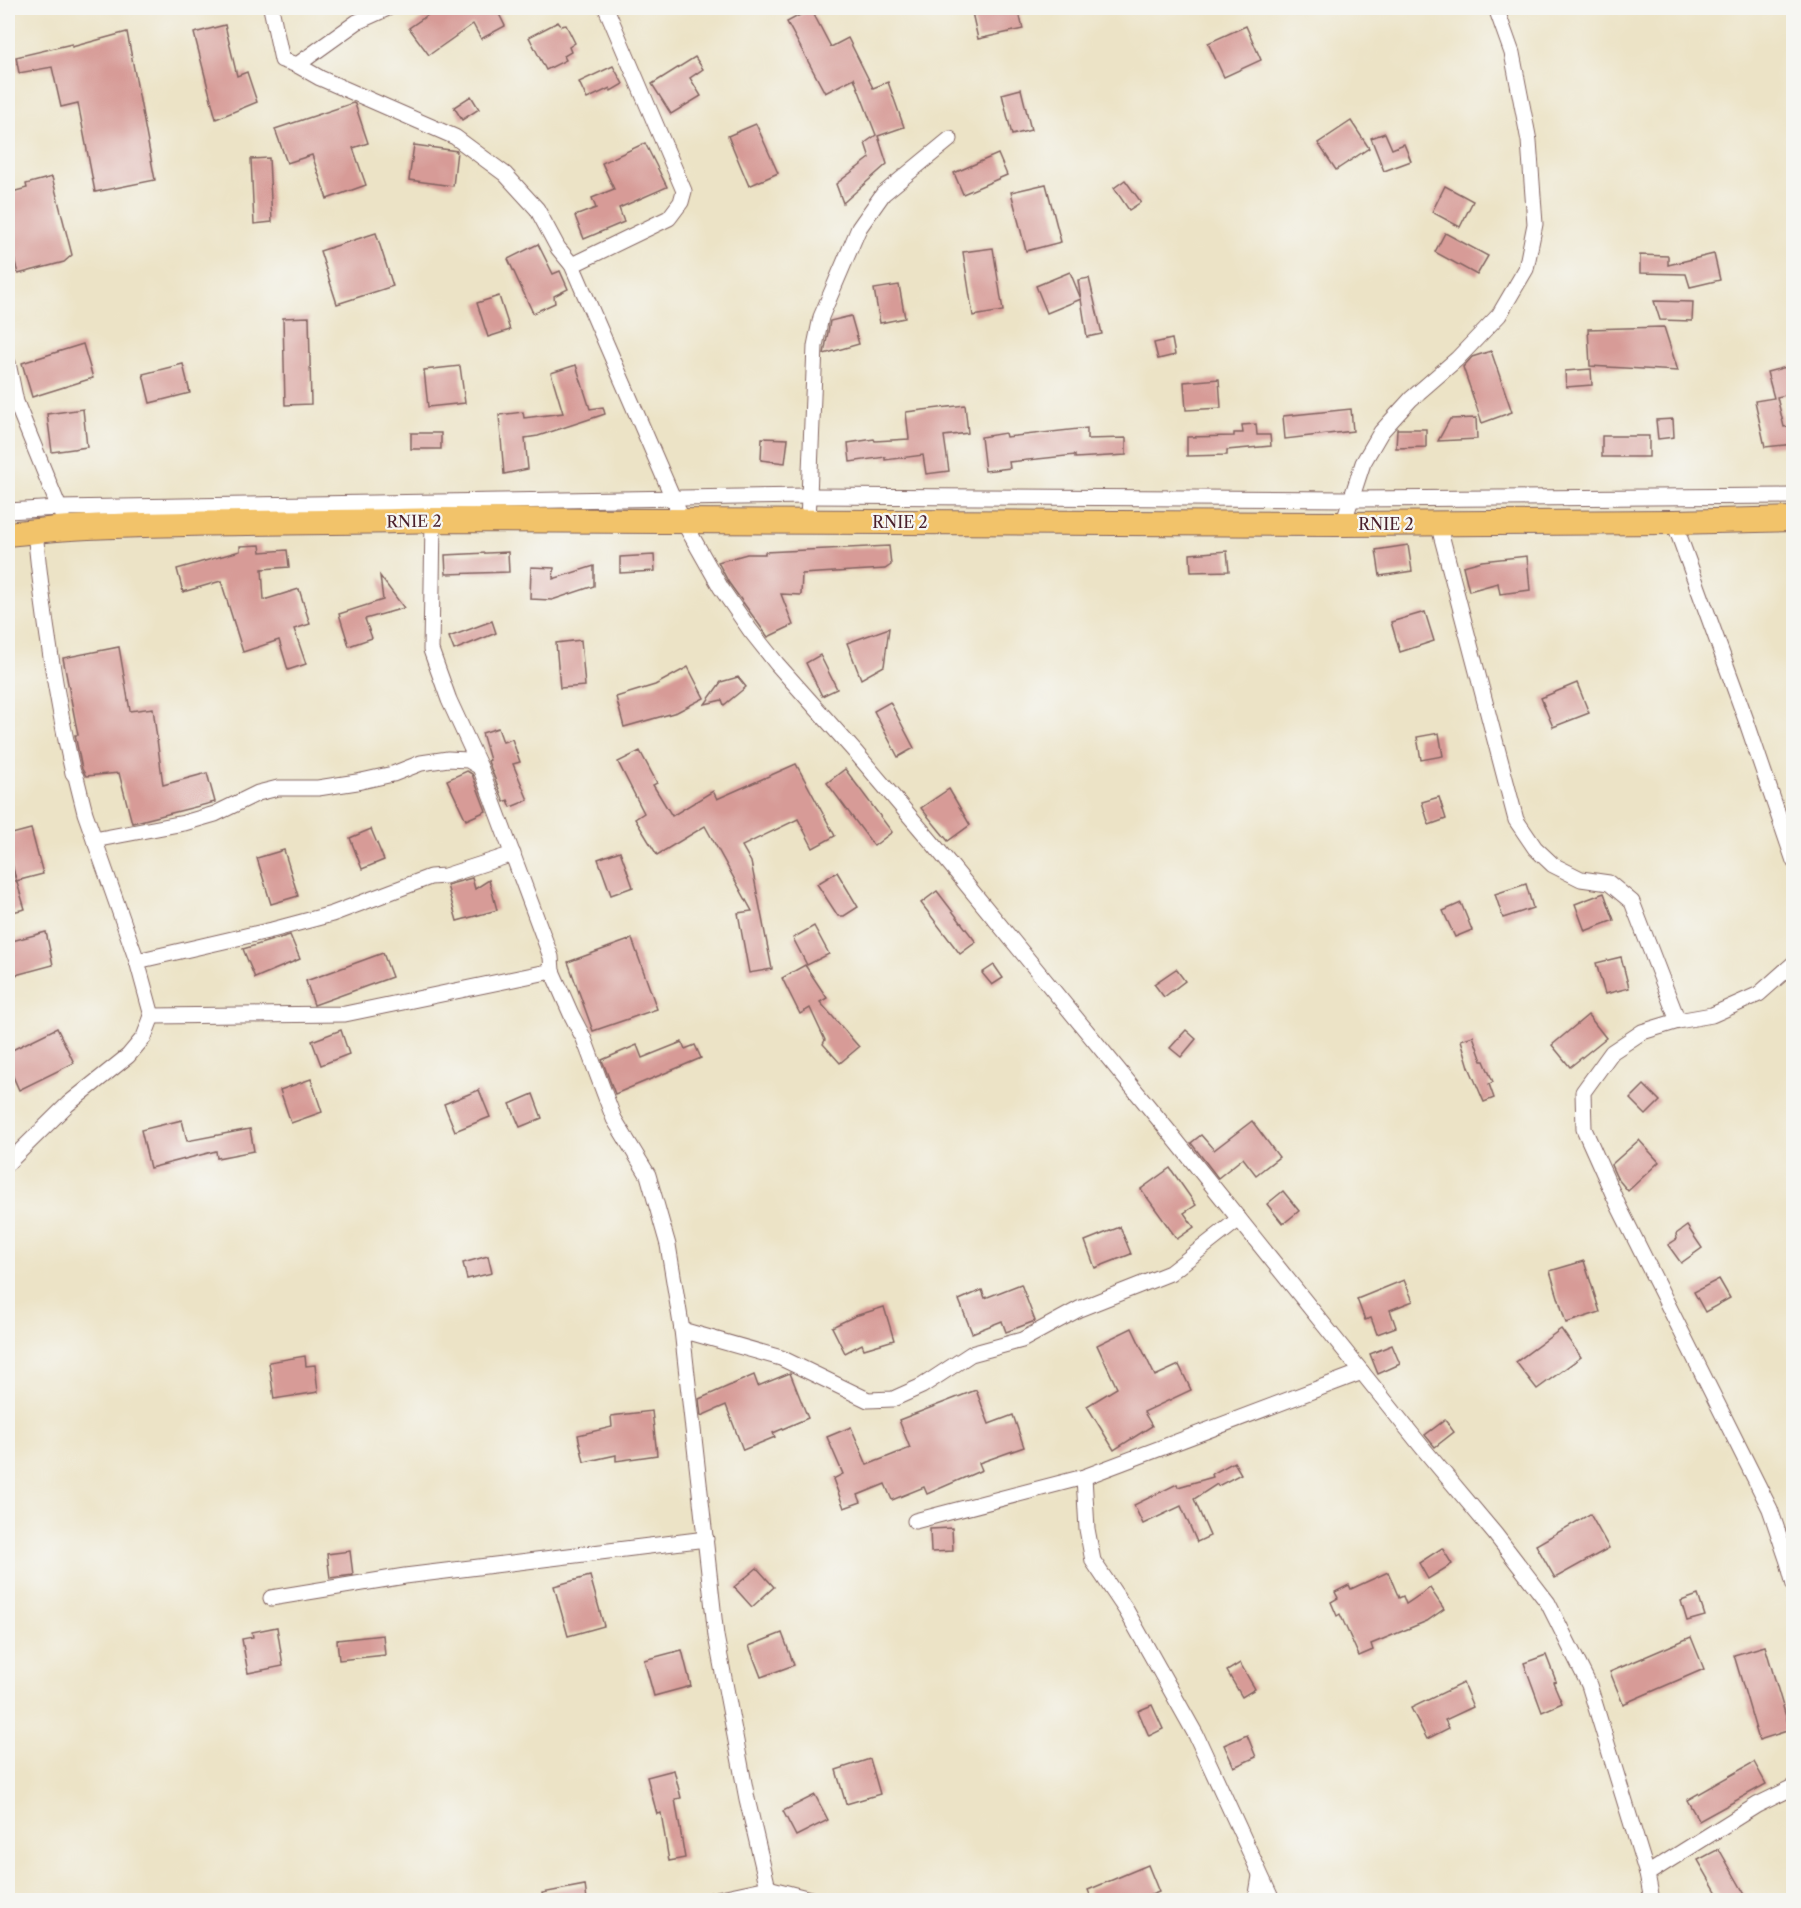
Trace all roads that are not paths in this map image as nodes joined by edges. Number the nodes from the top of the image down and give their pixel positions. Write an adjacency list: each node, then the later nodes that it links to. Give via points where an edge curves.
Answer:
1 (271, 8): 5 (street, via 282,60)
2 (388, 8): 5 (street, via 357,22)
3 (606, 8): 7 (street, via 684,191 669,218)
4 (1496, 8): 12 (street, via 1512,53 1529,141 1535,224 1526,269 1499,315 1381,432 1363,463)
5 (297, 65): 7 (street, via 455,136 505,174 537,209)
6 (950, 139): 9 (street, via 883,194 859,228 821,317 815,346)
7 (572, 266): 11 (street)
8 (8, 363): 13 (street, via 16,402)
9 (809, 496): 11 (street); 12 (street); 18 (street)
10 (1794, 496): 12 (street)
11 (673, 498): 13 (street); 17 (street)
12 (1351, 499): 21 (street)
13 (58, 508): 14 (street); 22 (street)
14 (8, 511)
15 (1794, 519): 19 (highway, RNIE 2 / RNIE 2)
16 (433, 520): 17 (highway, RNIE 2 / RNIE 2); 22 (highway, RNIE 2 / RNIE 2); 25 (street, via 431,650 448,700)
17 (683, 521): 18 (highway, RNIE 2 / RNIE 2); 35 (street, via 721,588 763,647 935,846)
18 (808, 522): 21 (highway, RNIE 2 / RNIE 2)
19 (1674, 522): 20 (highway, RNIE 2 / RNIE 2); 28 (street)
20 (1438, 523): 21 (highway, RNIE 2 / RNIE 2); 33 (street, via 1516,820 1535,848 1553,865 1581,879 1609,883 1632,902)
21 (1342, 524)
22 (70, 528): 23 (highway, RNIE 2 / RNIE 2)
23 (35, 532): 24 (highway, RNIE 2 / RNIE 2); 26 (street, via 42,607 60,717)
24 (8, 534)
25 (480, 767): 26 (street, via 468,760 448,759 357,782 318,788 278,788 184,823); 27 (street)
26 (94, 840): 29 (street)
27 (513, 854): 29 (street, via 430,878 332,914); 31 (street, via 551,957)
28 (1794, 861)
29 (137, 961): 32 (street)
30 (1794, 963): 33 (street, via 1759,994 1712,1016)
31 (552, 970): 32 (street, via 345,1014); 36 (street, via 584,1039 614,1119 648,1175 668,1245)
32 (152, 1016): 34 (street, via 144,1037 128,1056 68,1104)
33 (1678, 1021): 41 (street, via 1642,1032 1612,1052 1583,1092 1584,1129 1770,1509)
34 (8, 1163)
35 (1239, 1219): 36 (street, via 1170,1273 1079,1309 1022,1340 971,1354 922,1386 893,1399 868,1400 781,1358); 37 (street)
36 (682, 1329): 40 (street)
37 (1362, 1372): 38 (street); 44 (street, via 1548,1603 1589,1685)
38 (1084, 1477): 39 (street); 45 (street, via 1093,1561 1126,1610 1196,1735)
39 (915, 1521)
40 (706, 1539): 42 (street, via 405,1576); 46 (street, via 716,1636)
41 (1794, 1585)
42 (271, 1598)
43 (1794, 1787): 44 (street, via 1757,1805)
44 (1647, 1874): 51 (street)
45 (1260, 1876): 49 (street); 50 (street)
46 (767, 1894): 47 (street); 48 (street)
47 (712, 1900)
48 (814, 1900)
49 (1256, 1900)
50 (1272, 1900)
51 (1652, 1900)

